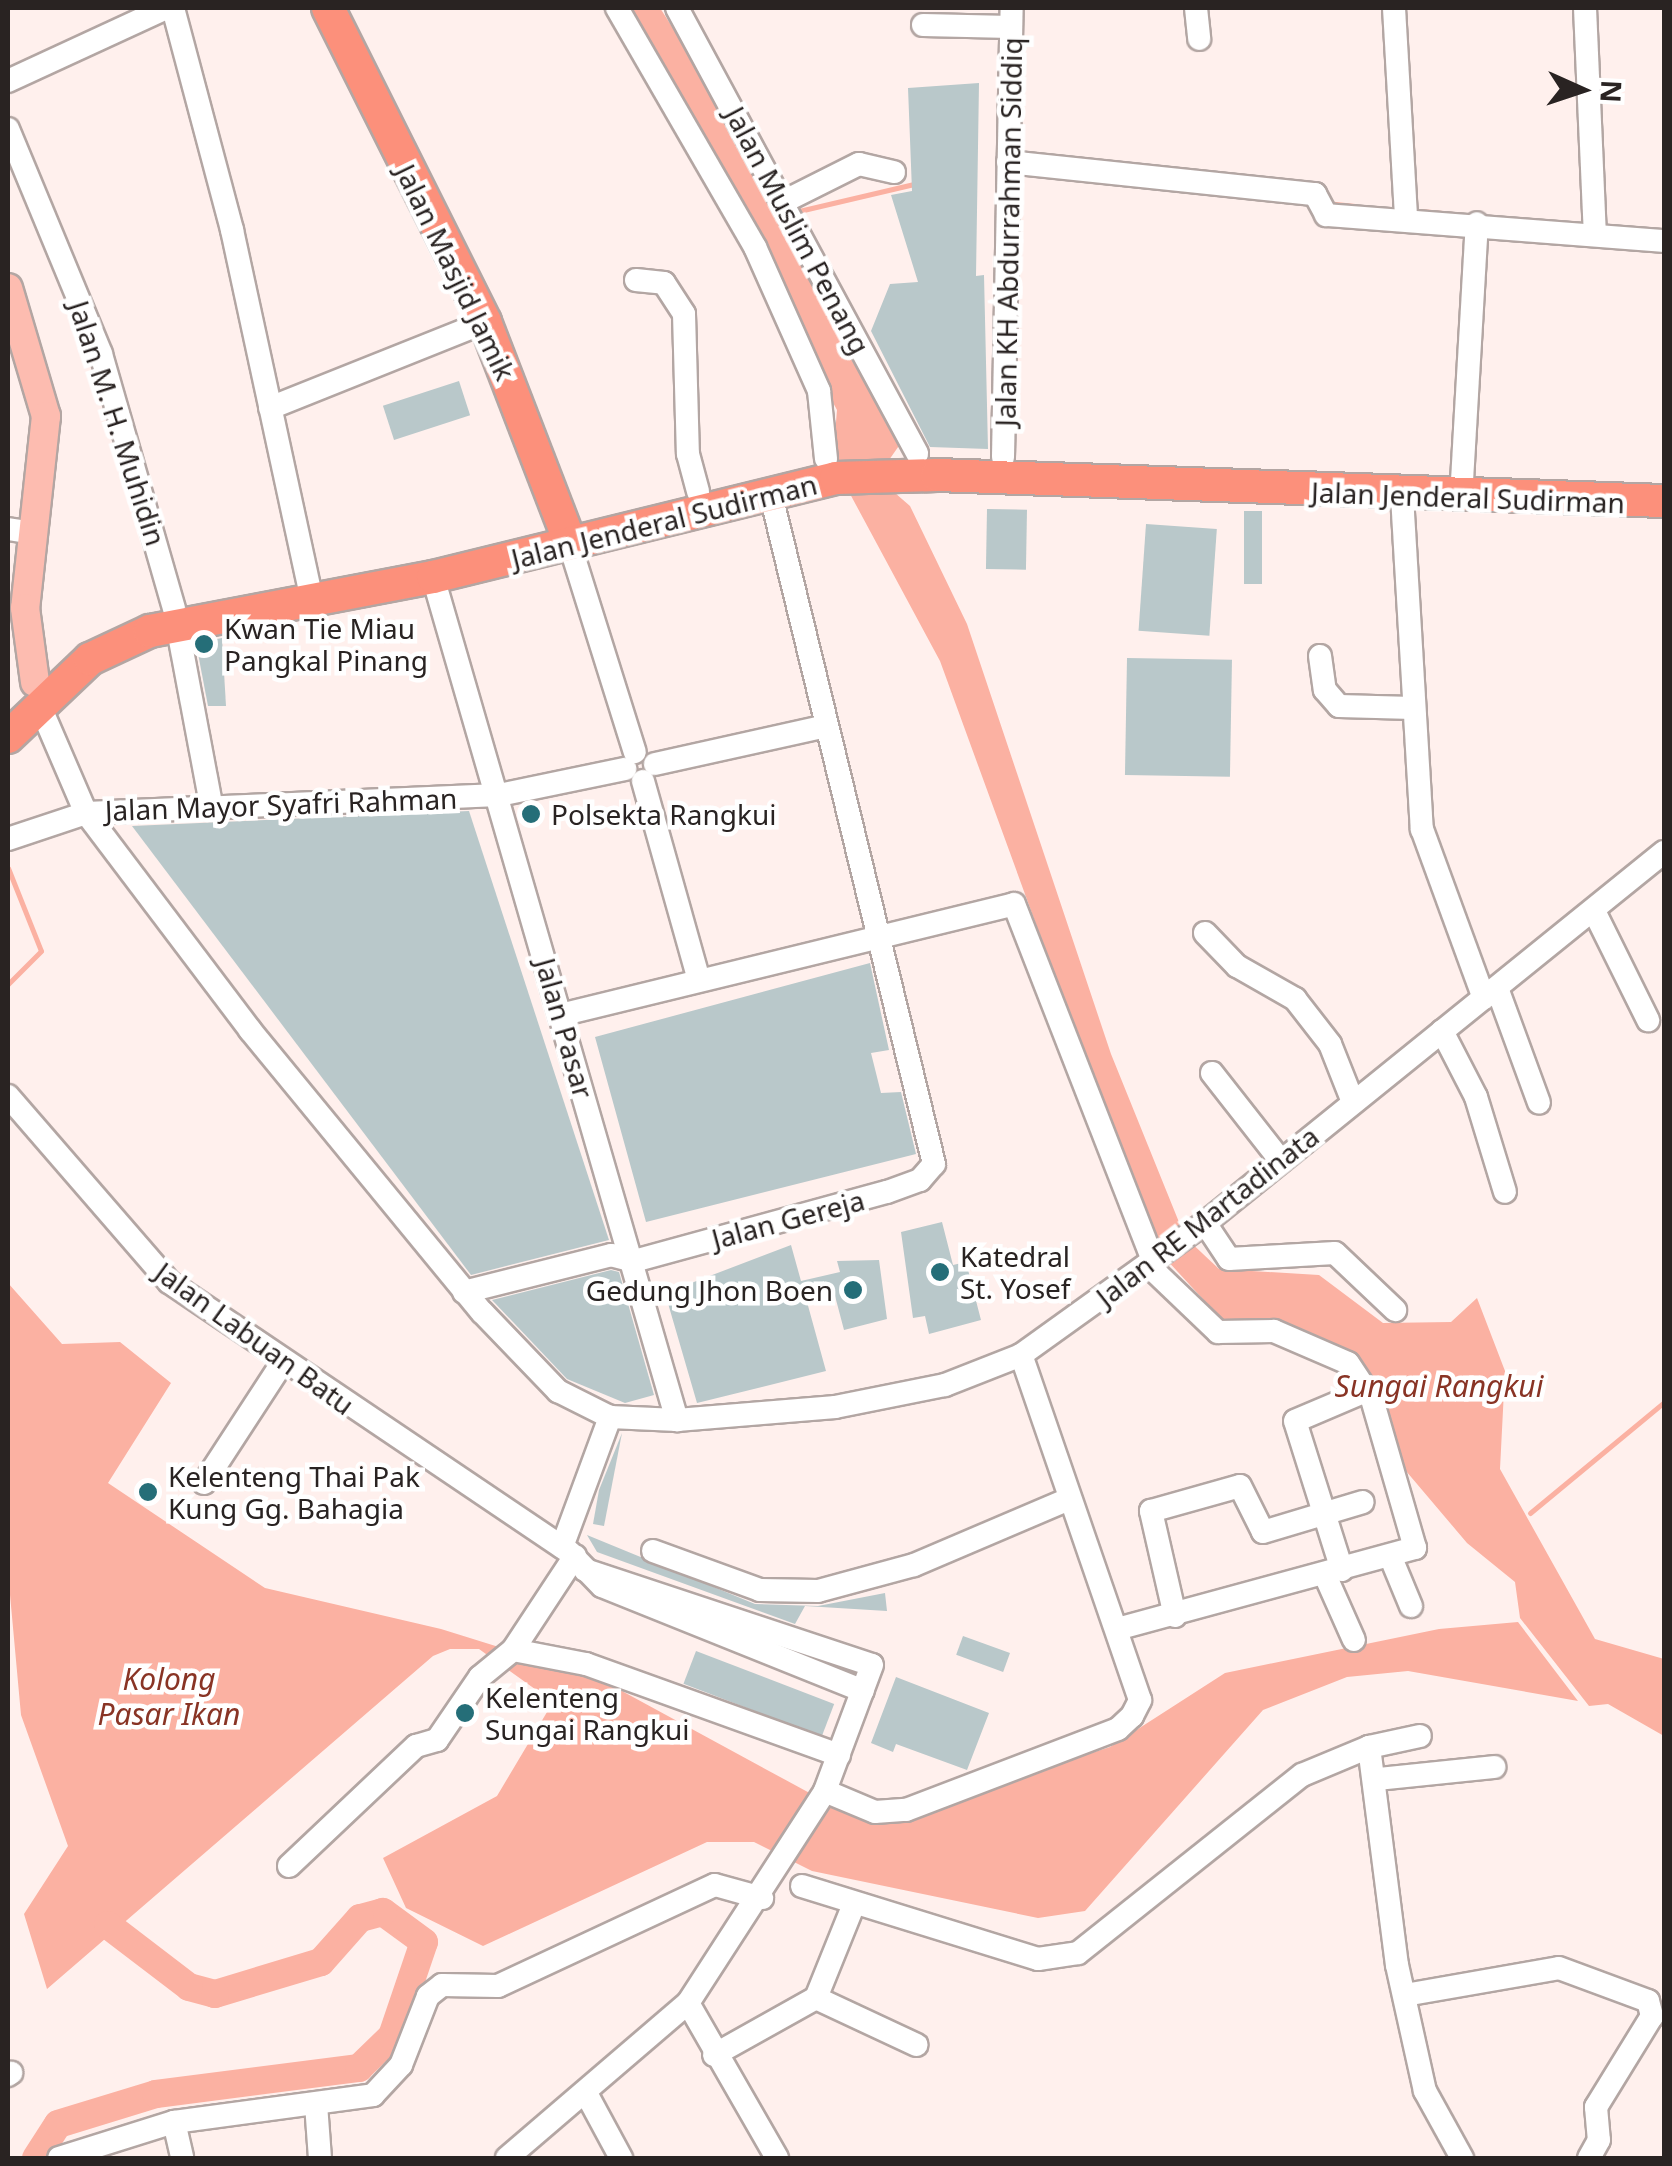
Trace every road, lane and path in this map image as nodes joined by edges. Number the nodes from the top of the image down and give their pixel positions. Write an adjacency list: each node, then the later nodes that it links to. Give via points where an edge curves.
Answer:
1 (170, 8): 11 (street); 23 (street)
2 (618, 8): 26 (street, via 755,247 818,391)
3 (677, 8): 15 (street, Jalan Muslim Penang)
4 (1196, 8): 10 (street)
5 (1394, 8): 16 (street)
6 (1585, 8): 18 (street)
7 (339, 11): 22 (highway, Jalan Masjid Jamik)
8 (1012, 17): 9 (street); 13 (street, Jalan KH Abdurrahman Siddiq)
9 (923, 24)
10 (1198, 39)
11 (8, 81)
12 (8, 129): 37 (street, Jalan M. H. Muhidin, via 104,365)
13 (1008, 162): 16 (street); 24 (street, Jalan KH Abdurrahman Siddiq)
14 (894, 172): 15 (street, via 849,167)
15 (783, 202): 25 (street, Jalan Muslim Penang)
16 (1405, 210): 17 (street)
17 (1477, 223): 18 (street); 27 (street)
18 (1595, 228): 19 (street)
19 (1664, 241)
20 (636, 280): 30 (street, via 664,283 684,314 688,454)
21 (8, 288): 33 (main road, via 46,416)
22 (484, 322): 23 (street); 34 (highway, Jalan Masjid Jamik)
23 (270, 408): 36 (street)
24 (1004, 457): 25 (highway, Jalan Jenderal Sudirman); 27 (highway, Jalan Jenderal Sudirman)
25 (905, 460): 26 (highway, Jalan Jenderal Sudirman); 31 (highway, Jalan Jenderal Sudirman)
26 (831, 465): 29 (highway, Jalan Jenderal Sudirman); 30 (highway, Jalan Jenderal Sudirman)
27 (1462, 482): 28 (highway, Jalan Jenderal Sudirman)
28 (1664, 483)
29 (770, 491): 34 (highway, Jalan Jenderal Sudirman); 41 (street)
30 (698, 492): 34 (highway, Jalan Jenderal Sudirman)
31 (1402, 496): 32 (highway, Jalan Jenderal Sudirman); 40 (street)
32 (1664, 501)
33 (20, 531): 39 (main road)
34 (567, 535): 35 (highway, Jalan Jenderal Sudirman); 36 (highway, Jalan Jenderal Sudirman); 43 (street)
35 (433, 577): 37 (highway, Jalan Jenderal Sudirman); 44 (street, Jalan Pasar)
36 (309, 585): 37 (highway, Jalan Jenderal Sudirman)
37 (176, 617): 39 (highway, Jalan Jenderal Sudirman, via 112,631); 45 (street, Jalan M. H. Muhidin)
38 (1320, 656): 40 (street, via 1323,683 1339,706)
39 (27, 700): 42 (highway, Jalan Jenderal Sudirman); 46 (street)
40 (1413, 708): 53 (street, via 1424,839)
41 (826, 726): 43 (street, Jalan Mayor Syafri Rahman); 51 (street)
42 (8, 737)
43 (640, 766): 44 (street, Jalan Mayor Syafri Rahman); 52 (street)
44 (500, 794): 45 (street, Jalan Mayor Syafri Rahman); 54 (street, Jalan Pasar)
45 (211, 804): 46 (street, Jalan Mayor Syafri Rahman)
46 (86, 812): 47 (street, Jalan Mayor Syafri Rahman); 66 (street, via 182,944)
47 (8, 839)
48 (1664, 852): 49 (street, Jalan RE Martadinata)
49 (1594, 912): 53 (street, Jalan RE Martadinata); 55 (street)
50 (1206, 933): 59 (street, via 1237,966 1295,999 1330,1044)
51 (876, 936): 52 (street); 64 (street, Jalan Gereja, via 934,1164 920,1180 887,1192); 65 (street, via 1007,903 1021,910)
52 (699, 980): 54 (street)
53 (1490, 993): 56 (street, Jalan RE Martadinata); 60 (street)
54 (560, 1015): 64 (street, Jalan Pasar)
55 (1648, 1020)
56 (1442, 1031): 59 (street, Jalan RE Martadinata); 62 (street, via 1476,1097)
57 (1212, 1073): 61 (street)
58 (8, 1096): 69 (street, Jalan Labuan Batu, via 169,1282)
59 (1353, 1102): 61 (street, Jalan RE Martadinata)
60 (1540, 1103)
61 (1281, 1161): 63 (street, Jalan RE Martadinata)
62 (1504, 1192)
63 (1196, 1229): 65 (street, Jalan RE Martadinata); 67 (street, via 1228,1259 1335,1253)
64 (634, 1261): 66 (street, Jalan Gereja, via 611,1255); 71 (street, Jalan Pasar)
65 (1153, 1262): 68 (street, Jalan RE Martadinata); 70 (street, via 1213,1329 1297,1337 1348,1362)
66 (464, 1292): 72 (street, via 558,1390)
67 (1395, 1310)
68 (1022, 1355): 73 (street, Jalan RE Martadinata, via 880,1400); 75 (street)
69 (283, 1362): 74 (street); 79 (street, Jalan Labuan Batu)
70 (1368, 1390): 77 (street, via 1295,1421); 80 (street, via 1414,1542 1413,1551)
71 (670, 1397): 72 (street); 73 (street, Jalan Pasar)
72 (610, 1417): 73 (street, Jalan RE Martadinata); 79 (street)
73 (677, 1420)
74 (204, 1483)
75 (1070, 1499): 78 (street, via 914,1565 818,1591 760,1590); 84 (street)
76 (1363, 1502): 77 (street)
77 (1324, 1514): 81 (street); 83 (street, via 1258,1531 1240,1486 1151,1511)
78 (653, 1551)
79 (566, 1552): 85 (street, Jalan Labuan Batu); 87 (street)
80 (1391, 1558): 81 (street); 82 (street)
81 (1334, 1573): 83 (street); 86 (street)
82 (1411, 1606)
83 (1176, 1616): 84 (street)
84 (1117, 1630): 94 (street, via 1140,1700 1118,1729 906,1810 875,1812)
85 (741, 1635): 88 (street); 88 (street, via 872,1665)
86 (1354, 1640)
87 (509, 1656): 91 (street, via 586,1664); 95 (street, via 481,1676 438,1740 416,1746)
88 (863, 1691): 91 (street)
89 (1420, 1736): 90 (street)
90 (1369, 1747): 93 (street); 98 (street, via 1302,1775 1078,1953 1038,1959)
91 (839, 1755): 94 (street)
92 (1494, 1767): 93 (street)
93 (1378, 1779): 99 (street)
94 (824, 1792): 97 (street)
95 (288, 1866)
96 (802, 1886): 98 (street)
97 (762, 1898): 101 (street); 105 (street, via 715,1884 498,1986 442,1985 428,1996 388,2083 373,2095)
98 (854, 1904): 100 (street)
99 (1405, 1995): 114 (street, via 1425,2091); 115 (street, via 1559,1968 1648,2001 1652,2016 1596,2107 1599,2140)
100 (816, 1998): 102 (street); 103 (street)
101 (688, 2003): 103 (street); 104 (street)
102 (917, 2045)
103 (714, 2055): 113 (street)
104 (586, 2094): 111 (street); 112 (street)
105 (316, 2104): 106 (street); 110 (street)
106 (174, 2122): 107 (street); 109 (street)
107 (109, 2149): 108 (street)
108 (59, 2158)
109 (182, 2158)
110 (320, 2158)
111 (507, 2158)
112 (621, 2158)
113 (777, 2158)
114 (1462, 2158)
115 (1589, 2158)

